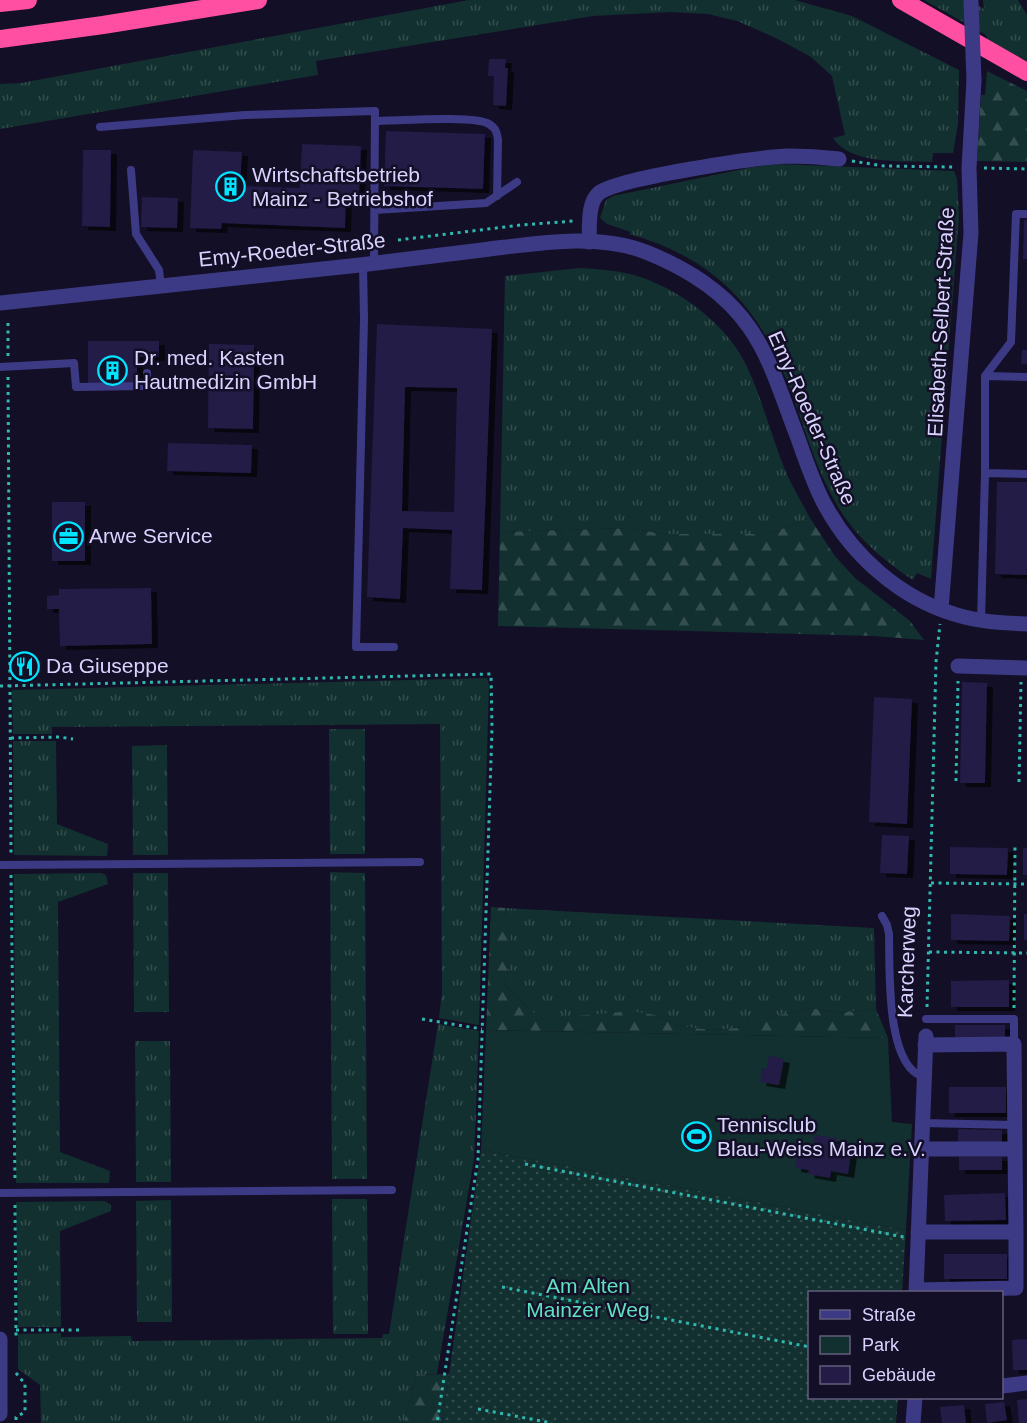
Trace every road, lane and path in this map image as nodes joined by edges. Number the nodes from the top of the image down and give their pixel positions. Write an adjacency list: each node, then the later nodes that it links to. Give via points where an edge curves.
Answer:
1 (28, 0): 5 (highway)
2 (258, 0): 6 (highway)
3 (901, 0): 7 (highway)
4 (971, 1): 11 (street, Elisabeth-Selbert-Straße, bridge, via 974,81)
5 (0, 3)
6 (0, 39)
7 (1027, 72)
8 (375, 121): 9 (lane, via 375,111 327,111); 15 (lane, via 477,120 492,126 498,140); 16 (lane)
9 (100, 128)
10 (839, 159): 11 (path, via 884,166); 18 (street, via 786,156 614,186 593,200)
11 (969, 168): 13 (path); 30 (street, Elisabeth-Selbert-Straße, via 971,234)
12 (131, 170): 22 (lane, via 136,234 159,270)
13 (1027, 170)
14 (517, 182): 15 (lane)
15 (497, 196): 16 (lane, via 486,203)
16 (375, 210): 21 (lane)
17 (1027, 214): 26 (lane, via 1016,214 1011,342)
18 (590, 220): 19 (path); 20 (street)
19 (398, 240)
20 (589, 242): 21 (street, Emy-Roeder-Straße, via 528,244); 30 (street, Emy-Roeder-Straße, via 622,245 669,262 729,302 766,354 820,495 844,535 885,577)
21 (368, 264): 22 (street, Emy-Roeder-Straße); 34 (lane, via 356,647)
22 (161, 286): 23 (street, Emy-Roeder-Straße)
23 (0, 302)
24 (0, 367): 25 (lane, via 74,363 76,387 147,386)
25 (147, 373)
26 (985, 376): 27 (lane); 28 (lane)
27 (1027, 377)
28 (986, 473): 29 (lane); 31 (lane)
29 (1027, 474)
30 (941, 609): 31 (street, Emy-Roeder-Straße)
31 (981, 621): 32 (street, Emy-Roeder-Straße)
32 (1027, 624)
33 (938, 632): 45 (path, Karcherweg)
34 (394, 647)
35 (958, 666): 36 (street); 40 (path)
36 (1024, 668): 41 (path)
37 (0, 686): 55 (path, via 491,674)
38 (11, 738): 39 (path)
39 (74, 739)
40 (956, 781)
41 (1019, 782)
42 (1015, 844): 46 (path)
43 (420, 862): 44 (lane)
44 (0, 865)
45 (931, 883): 46 (path); 49 (path, Karcherweg)
46 (1015, 884): 47 (path); 50 (path)
47 (1027, 884)
48 (882, 916): 57 (lane, via 889,934 891,1001 898,1042 910,1068)
49 (929, 952): 50 (path); 53 (path, Karcherweg)
50 (1015, 953): 51 (path); 54 (path)
51 (1027, 953)
52 (422, 1019): 55 (path)
53 (926, 1019): 54 (lane)
54 (1014, 1019): 56 (lane)
55 (483, 1029): 79 (path, via 478,1158)
56 (1014, 1044): 57 (street, Karcherweg, via 926,1040); 59 (street)
57 (924, 1077): 58 (street, Karcherweg)
58 (922, 1123): 59 (lane); 60 (street, Karcherweg)
59 (1015, 1125): 61 (street)
60 (922, 1149): 61 (street); 66 (street, Karcherweg)
61 (1021, 1149): 65 (street)
62 (525, 1164): 66 (path)
63 (392, 1190): 64 (lane)
64 (0, 1193)
65 (1016, 1232): 66 (street); 68 (street, via 1016,1288)
66 (918, 1236): 68 (street, Karcherweg)
67 (502, 1287): 72 (path)
68 (916, 1291)
69 (16, 1330): 70 (path)
70 (79, 1330)
71 (0, 1339): 77 (street)
72 (808, 1347)
73 (1027, 1383): 74 (street)
74 (1003, 1386)
75 (915, 1399): 81 (street)
76 (478, 1409): 80 (path)
77 (0, 1414): 78 (lane)
78 (1, 1423)
79 (437, 1423)
80 (552, 1423)
81 (913, 1423)

